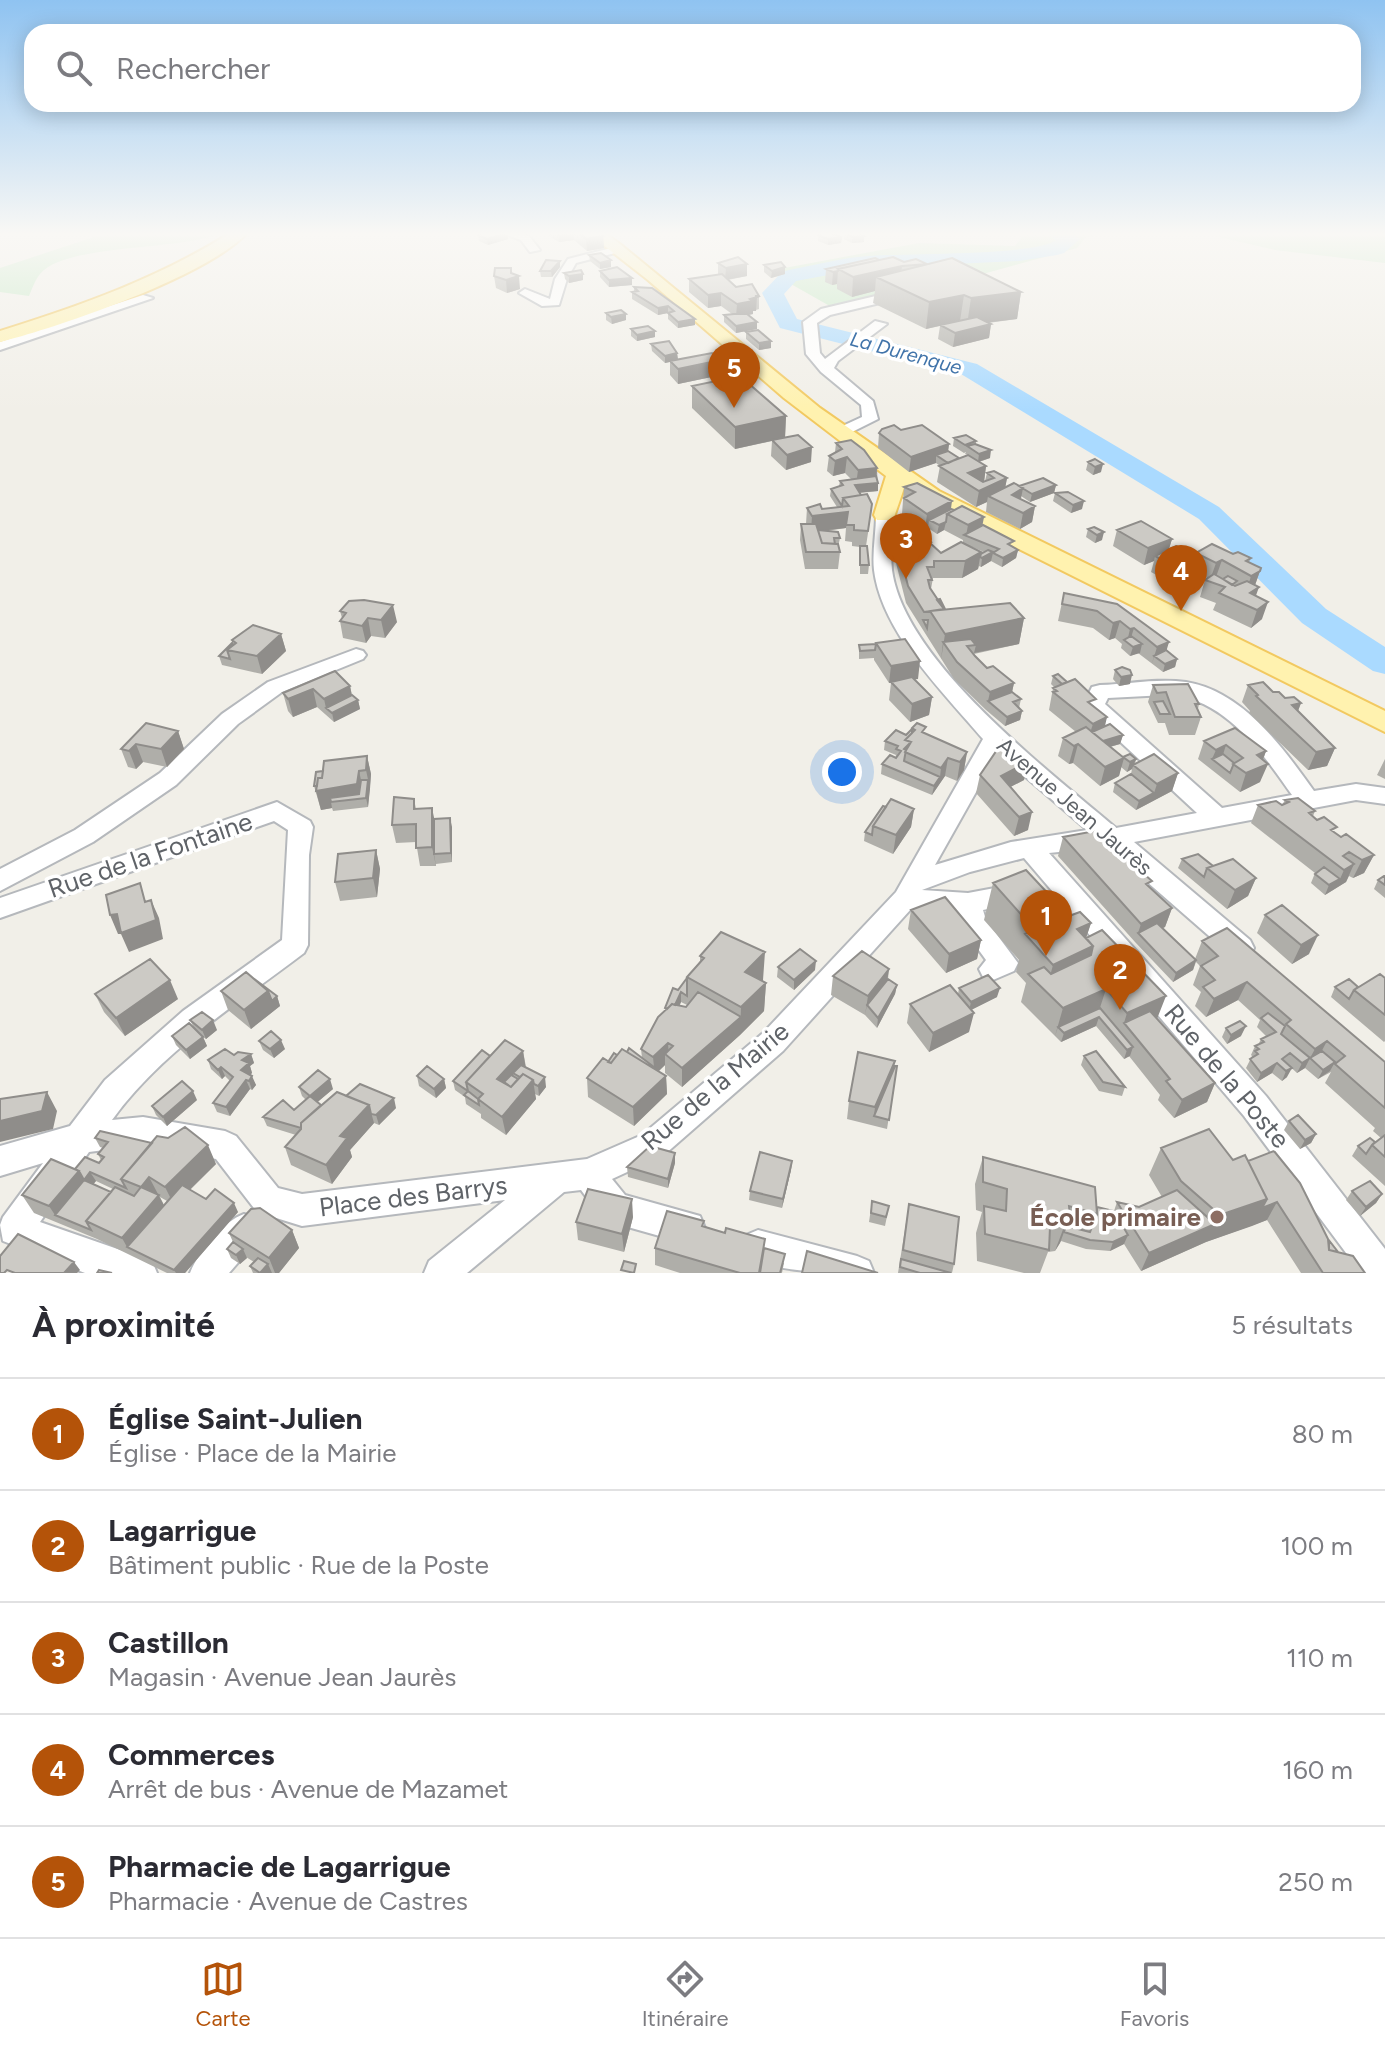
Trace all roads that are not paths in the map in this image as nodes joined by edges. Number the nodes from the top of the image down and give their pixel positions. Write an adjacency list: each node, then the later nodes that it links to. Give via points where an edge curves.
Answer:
1 (126, 292): 8 (main road)
2 (558, 292): 5 (street, via 555,302 546,303)
3 (673, 292): 11 (main road)
4 (907, 292): 10 (street, via 826,312 810,329 813,354)
5 (525, 293)
6 (147, 298): 9 (street)
7 (880, 324): 10 (street)
8 (0, 337)
9 (0, 346)
10 (826, 369): 11 (street, via 868,404 870,419)
11 (841, 432): 12 (main road)
12 (897, 475): 13 (main road, Avenue Jean Jaurès); 15 (main road)
13 (885, 515): 16 (street, Avenue Jean Jaurès, via 883,571 901,622 924,657)
14 (356, 655): 22 (street, via 275,687 230,719 168,779 84,836)
15 (1385, 723)
16 (995, 738): 20 (street, Avenue Jean Jaurès); 23 (street, Rue de la Mairie)
17 (1385, 796): 18 (street, Rue de la Mairie, via 1356,792)
18 (1308, 800): 19 (street, Rue de la Mairie); 19 (street, via 1286,768 1223,704 1190,689 1100,692 1094,705)
19 (1218, 819): 20 (street, Rue de la Mairie)
20 (1110, 838): 21 (street, Rue de la Mairie); 27 (street, Avenue Jean Jaurès)
21 (1031, 849): 23 (street, Rue de la Mairie, via 964,862); 26 (street, Rue de la Poste)
22 (0, 881)
23 (910, 890): 24 (street); 31 (street, Rue de la Mairie, via 773,1042 653,1145)
24 (968, 903): 26 (street, via 1014,893 1032,896); 28 (street, via 974,924 1004,963)
25 (0, 908): 29 (street, Rue de la Fontaine, via 277,811 301,827 295,945 193,1020 116,1090)
26 (1110, 937): 38 (street, Rue de la Poste, via 1255,1106)
27 (1257, 962)
28 (993, 969)
29 (80, 1138): 30 (street); 32 (street, via 143,1131 225,1146); 33 (street, via 15,1229)
30 (0, 1161)
31 (573, 1176): 32 (street, Place des Barrys, via 302,1210); 36 (street, Rue de la Mairie); 37 (street, via 615,1209)
32 (268, 1201): 35 (street)
33 (95, 1268): 34 (street)
34 (140, 1273)
35 (207, 1273)
36 (441, 1273)
37 (857, 1273)
38 (1382, 1273)

